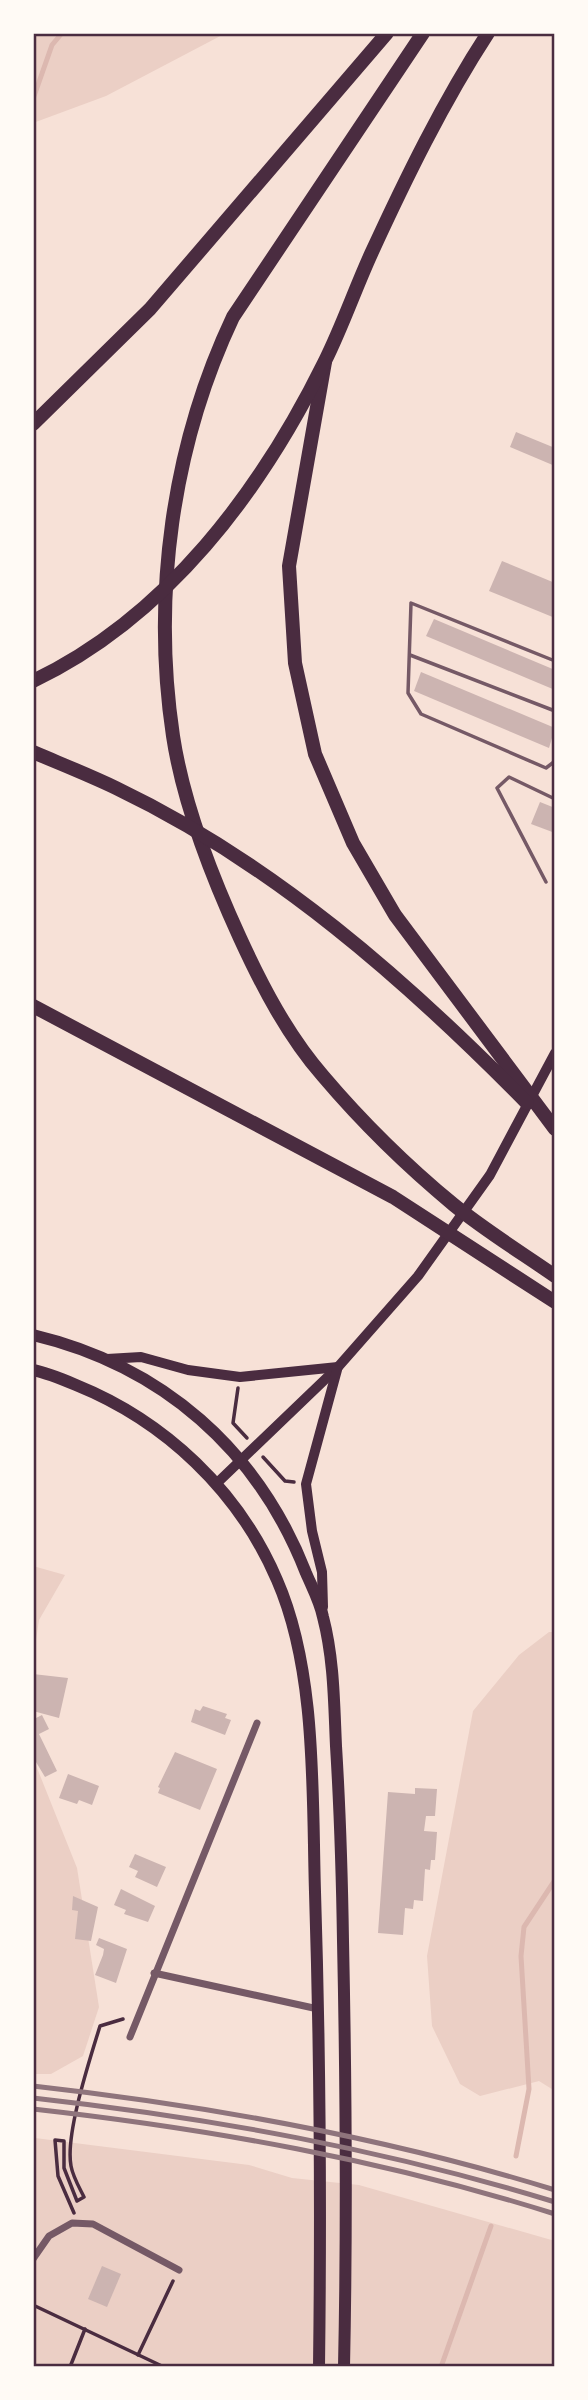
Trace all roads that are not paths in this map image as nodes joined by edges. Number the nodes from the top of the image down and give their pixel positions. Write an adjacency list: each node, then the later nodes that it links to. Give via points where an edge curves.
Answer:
1 (387, 33): 5 (highway, via 150,309)
2 (423, 33): 17 (highway, via 233,317 217,351 184,456 167,573 165,653 173,738 197,827 227,909 282,1019 321,1075 454,1205)
3 (488, 33): 4 (highway, via 372,253)
4 (325, 362): 8 (highway, via 230,519 177,577 100,644); 16 (highway, via 289,566 295,663 315,754 353,844 395,915)
5 (33, 424)
6 (409, 654): 7 (lane, via 411,603); 9 (lane); 11 (lane, via 408,693 421,714 545,768)
7 (555, 661)
8 (40, 678)
9 (555, 712)
10 (33, 752): 16 (highway, via 118,789 221,848 313,910 449,1024)
11 (555, 761)
12 (555, 799): 13 (lane, via 509,777 497,788)
13 (546, 882)
14 (33, 1006): 18 (highway, via 393,1197)
15 (555, 1053): 21 (main road, via 489,1175 418,1276)
16 (555, 1130)
17 (555, 1276)
18 (555, 1302)
19 (33, 1335): 20 (main road)
20 (107, 1359): 21 (main road, via 141,1357 240,1377); 23 (main road, via 163,1390 205,1422)
21 (338, 1367): 23 (main road); 25 (main road, via 306,1484 322,1572)
22 (33, 1370): 24 (main road, via 108,1398 157,1428)
23 (242, 1459): 24 (main road); 25 (main road, via 291,1534)
24 (216, 1483): 28 (main road, via 257,1541 278,1580 291,1620 311,1751)
25 (323, 1615): 33 (main road, via 333,1673 339,1793 346,2066)
26 (257, 1723): 27 (street)
27 (154, 1973): 28 (street); 29 (street)
28 (318, 2009): 32 (main road)
29 (131, 2037)
30 (33, 2259): 31 (street, via 49,2236 72,2223 93,2224)
31 (178, 2270)
32 (318, 2367)
33 (344, 2367)

